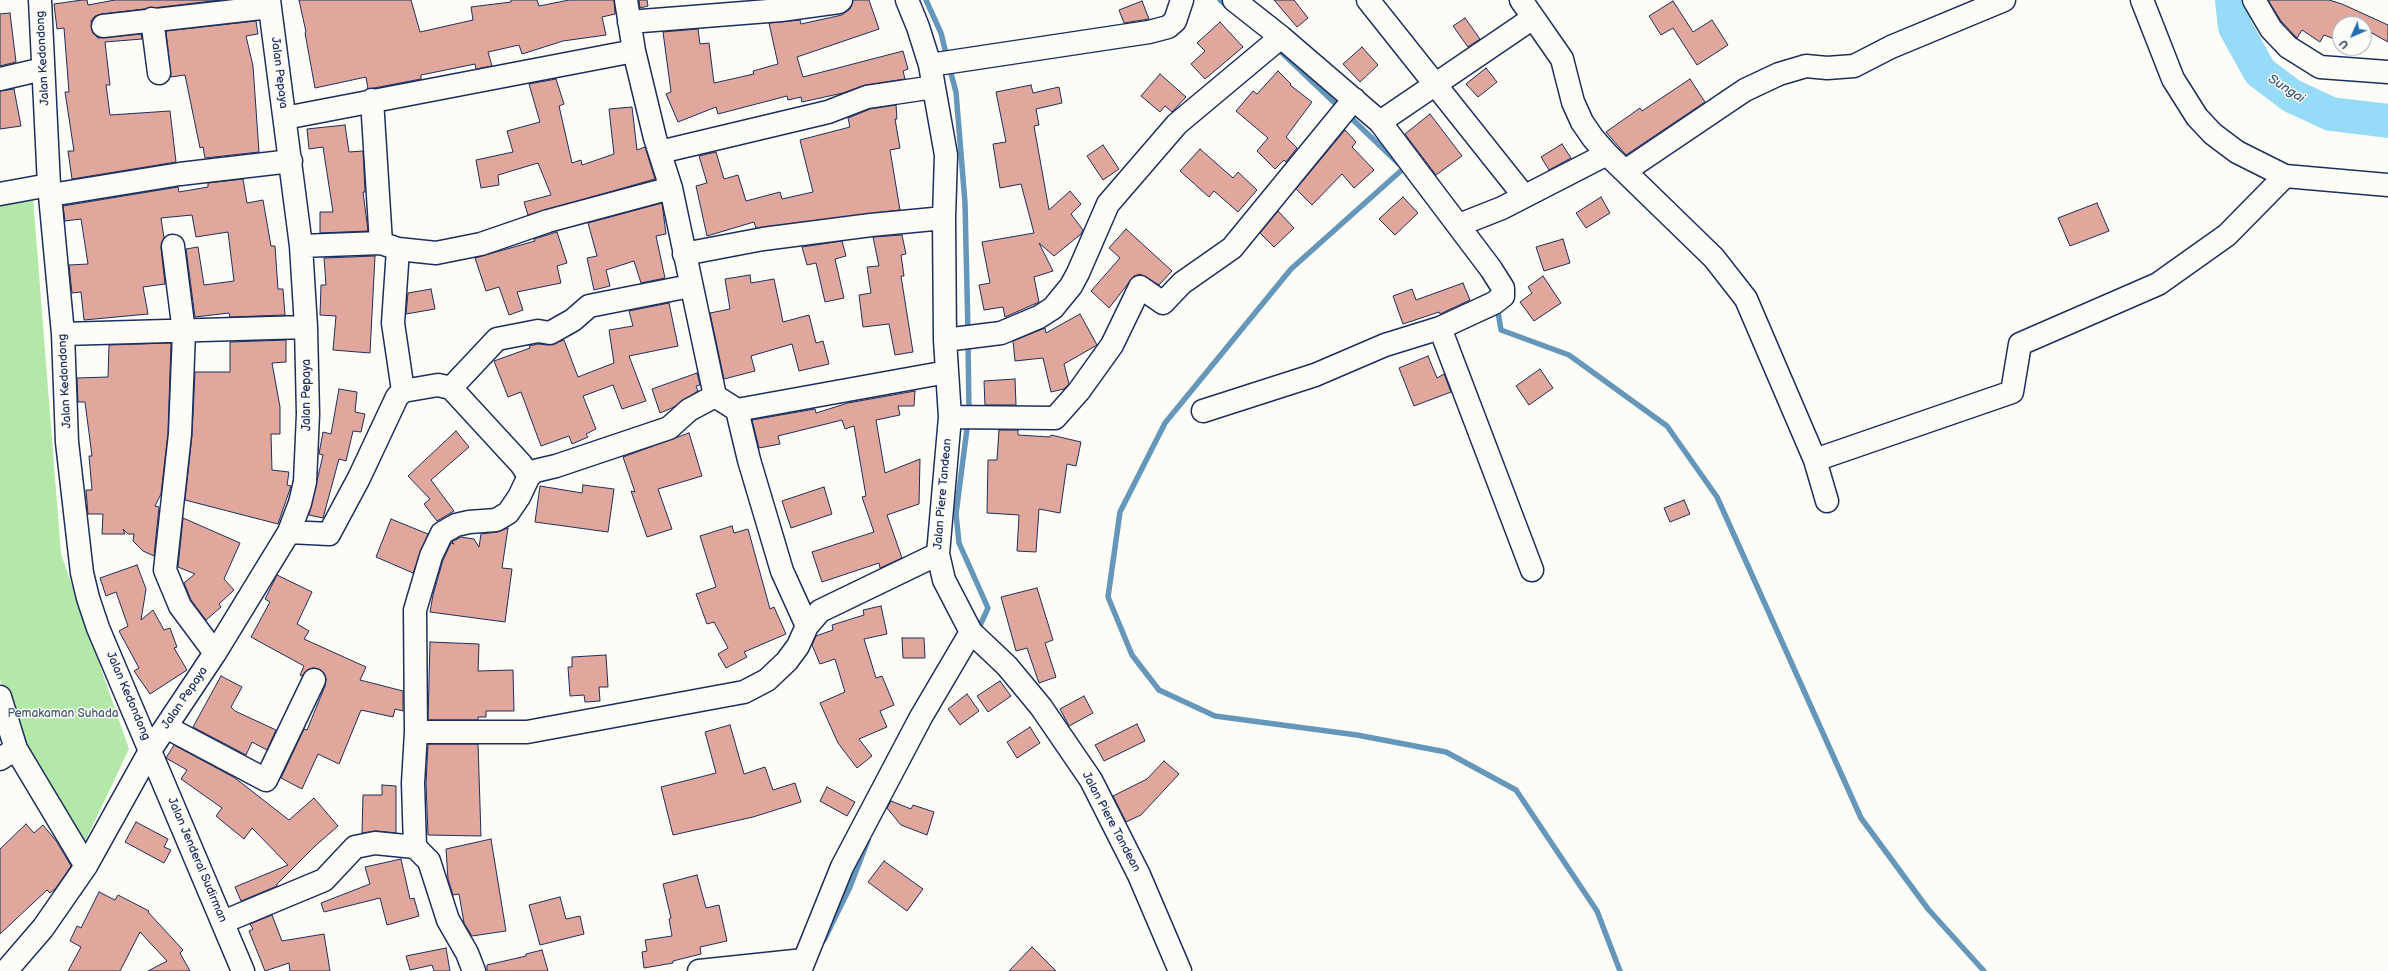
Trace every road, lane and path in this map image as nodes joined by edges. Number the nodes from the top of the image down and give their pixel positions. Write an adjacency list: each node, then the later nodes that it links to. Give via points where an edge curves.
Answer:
1 (40, 0): 20 (street, Jalan Kedondong)
2 (626, 0): 15 (street)
3 (841, 0): 15 (street, via 781,10)
4 (906, 0): 19 (street, Jalan Piere Tandean)
5 (1182, 0): 19 (street, via 1175,20 1168,27 1149,32)
6 (1234, 0): 17 (street)
7 (1368, 0): 24 (street)
8 (1521, 0): 13 (street)
9 (2004, 0): 33 (street, via 1891,47 1854,66 1806,66 1779,74 1744,90)
10 (2142, 0): 34 (street, via 2173,79 2197,117 2213,134 2237,152)
11 (2254, 0): 21 (street, via 2271,28 2288,47 2320,67)
12 (270, 4): 14 (street); 28 (street, Jalan Pepaya)
13 (1533, 18): 24 (street); 31 (street, via 1562,59 1573,102 1582,122)
14 (152, 20): 16 (street); 22 (street)
15 (629, 22): 18 (street)
16 (103, 26)
17 (1281, 37): 26 (street); 51 (street, via 1177,124 1108,204 1074,279 1053,308 1020,326 983,336)
18 (634, 51): 27 (street); 30 (street)
19 (934, 64): 25 (street, Jalan Piere Tandean)
20 (43, 69): 23 (street); 37 (street, Jalan Kedondong)
21 (2388, 72)
22 (159, 73)
23 (0, 79)
24 (1435, 85): 29 (street); 39 (street)
25 (934, 87): 30 (street, via 867,97 828,112); 40 (street, Jalan Piere Tandean, via 946,156)
26 (1354, 99): 29 (street); 58 (street, via 1232,248 1182,283 1163,303 1140,287 1112,345 1079,391 1055,418)
27 (372, 100): 28 (street); 44 (street)
28 (285, 118): 32 (street, Jalan Pepaya)
29 (1380, 122): 41 (street)
30 (660, 152): 36 (street)
31 (1607, 154): 33 (street); 39 (street)
32 (291, 161): 37 (street); 43 (street, Jalan Pepaya)
33 (1625, 171): 59 (street, via 1714,258 1746,298)
34 (2285, 176): 35 (street); 59 (street, via 2226,235 2158,284 2020,344 2012,392)
35 (2388, 185)
36 (671, 188): 44 (street, via 548,221 481,244 436,253); 45 (street)
37 (50, 190): 38 (street); 50 (street, Jalan Kedondong)
38 (0, 194)
39 (1524, 196): 41 (street, via 1502,208)
40 (944, 218): 45 (street, via 763,239); 51 (street, Jalan Piere Tandean)
41 (1459, 224): 48 (street, via 1491,268 1502,288 1503,296 1494,303)
42 (173, 246): 49 (street)
43 (301, 246): 44 (street); 47 (street, Jalan Pepaya)
44 (389, 246): 54 (street, via 393,323)
45 (684, 254): 46 (street)
46 (690, 286): 53 (street, via 590,306 574,320 550,333 538,331 497,339); 55 (street)
47 (306, 327): 49 (street); 62 (street, Jalan Pepaya, via 308,414 304,482 300,503)
48 (1440, 328): 57 (street, via 1385,345 1315,375); 64 (street)
49 (184, 332): 50 (street); 67 (street, via 180,434 165,570 180,606)
50 (63, 334): 72 (street, Jalan Kedondong, via 67,442 82,573 98,628)
51 (951, 340): 52 (street, Jalan Piere Tandean)
52 (947, 372): 56 (street); 58 (street, Jalan Piere Tandean)
53 (451, 388): 54 (street, via 438,385); 60 (street, via 516,458)
54 (403, 391): 62 (street, via 397,397 359,478 328,534)
55 (715, 396): 56 (street); 60 (street, via 689,410 669,428 535,471)
56 (737, 410): 65 (street, via 782,571)
57 (1203, 411)
58 (950, 417): 63 (street, Jalan Piere Tandean)
59 (1815, 460): 61 (street)
60 (529, 476): 71 (street, via 508,513 496,520 468,522 446,529 436,543 415,610)
61 (1827, 501)
62 (289, 532): 67 (street, Jalan Pepaya)
63 (938, 554): 65 (street, via 820,611); 66 (street, Jalan Piere Tandean, via 944,580)
64 (1532, 570)
65 (807, 626): 71 (street, via 798,646 787,661 767,680 744,692 527,732)
66 (978, 638): 77 (street, via 921,717 842,867); 82 (street, Jalan Piere Tandean, via 1007,666 1040,707 1091,780 1139,875)
67 (215, 653): 70 (street, Jalan Pepaya)
68 (314, 680): 70 (street, via 266,780)
69 (0, 697): 73 (street)
70 (166, 727): 72 (street, Jalan Pepaya)
71 (416, 732): 74 (street, via 413,783)
72 (151, 749): 75 (street, Jalan Pepaya); 76 (street, Jalan Jenderal Sudirman)
73 (8, 754): 75 (street)
74 (415, 847): 76 (street, via 375,842 355,847 324,880); 80 (street, via 429,861 448,920)
75 (86, 866): 78 (street, Jalan Pepaya, via 43,928)
76 (223, 922): 79 (street, Jalan Jenderal Sudirman)
77 (802, 966): 81 (street)
78 (6, 971)
79 (243, 971)
80 (474, 971)
81 (699, 971)
82 (1180, 971)

